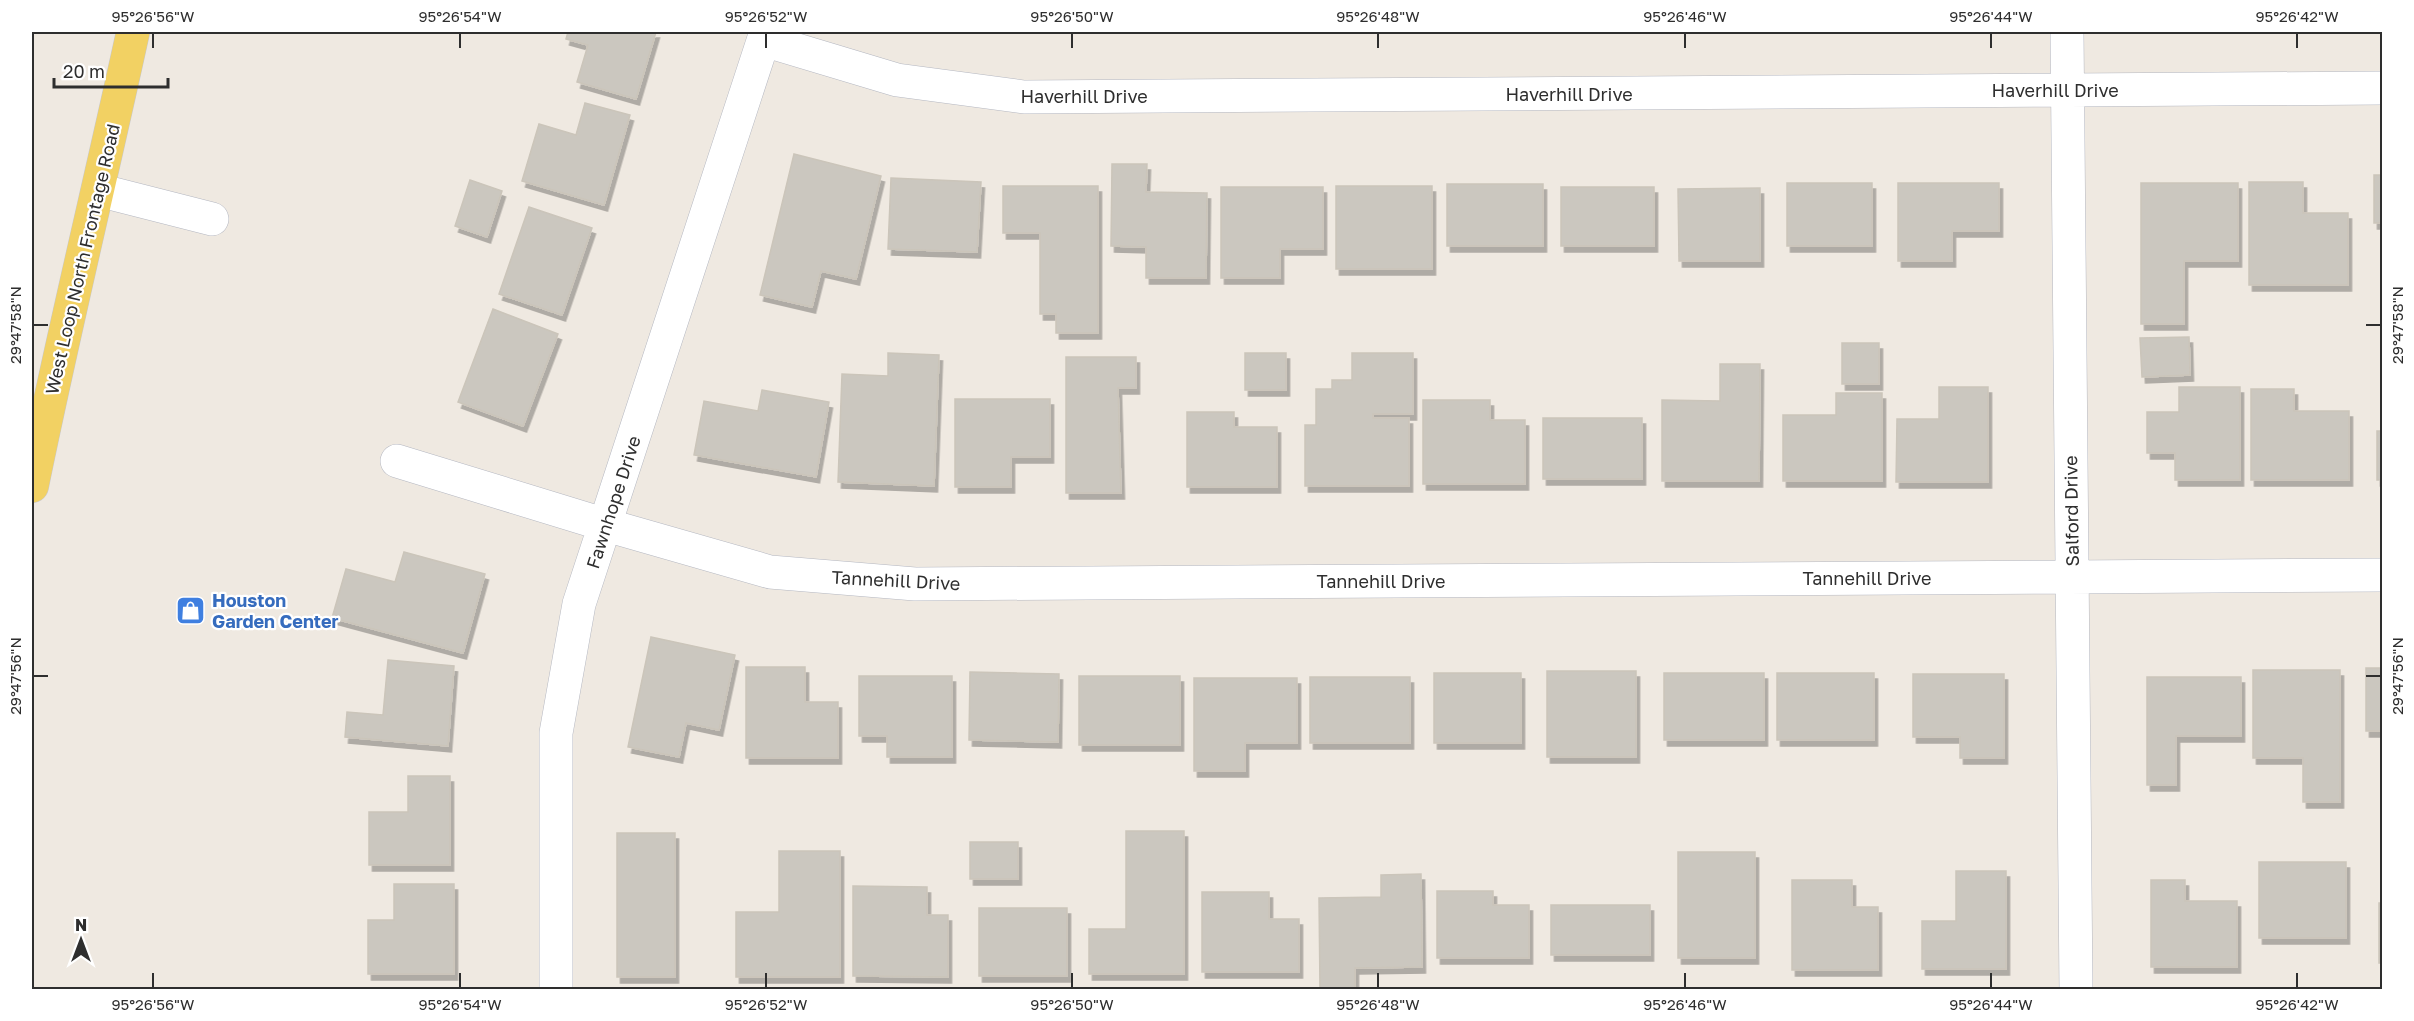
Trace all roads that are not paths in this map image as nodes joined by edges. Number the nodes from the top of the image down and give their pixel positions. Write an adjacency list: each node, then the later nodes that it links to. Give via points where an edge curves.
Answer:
1 (133, 32): 6 (main road, West Loop North Frontage Road)
2 (2067, 32): 5 (street, Salford Drive)
3 (765, 36): 5 (street, Haverhill Drive, via 897,80 1024,98); 10 (street, Fawnhope Drive)
4 (2382, 88): 5 (street, Haverhill Drive)
5 (2067, 90): 12 (street, Salford Drive)
6 (98, 190): 7 (street); 9 (main road, West Loop North Frontage Road)
7 (212, 219)
8 (397, 461): 10 (street, Tannehill Drive)
9 (32, 486)
10 (606, 525): 12 (street, Tannehill Drive, via 770,572 915,584); 13 (street, Fawnhope Drive, via 579,604 556,733)
11 (2382, 575): 12 (street, Tannehill Drive)
12 (2072, 577): 14 (street, Salford Drive)
13 (556, 990)
14 (2076, 990)

